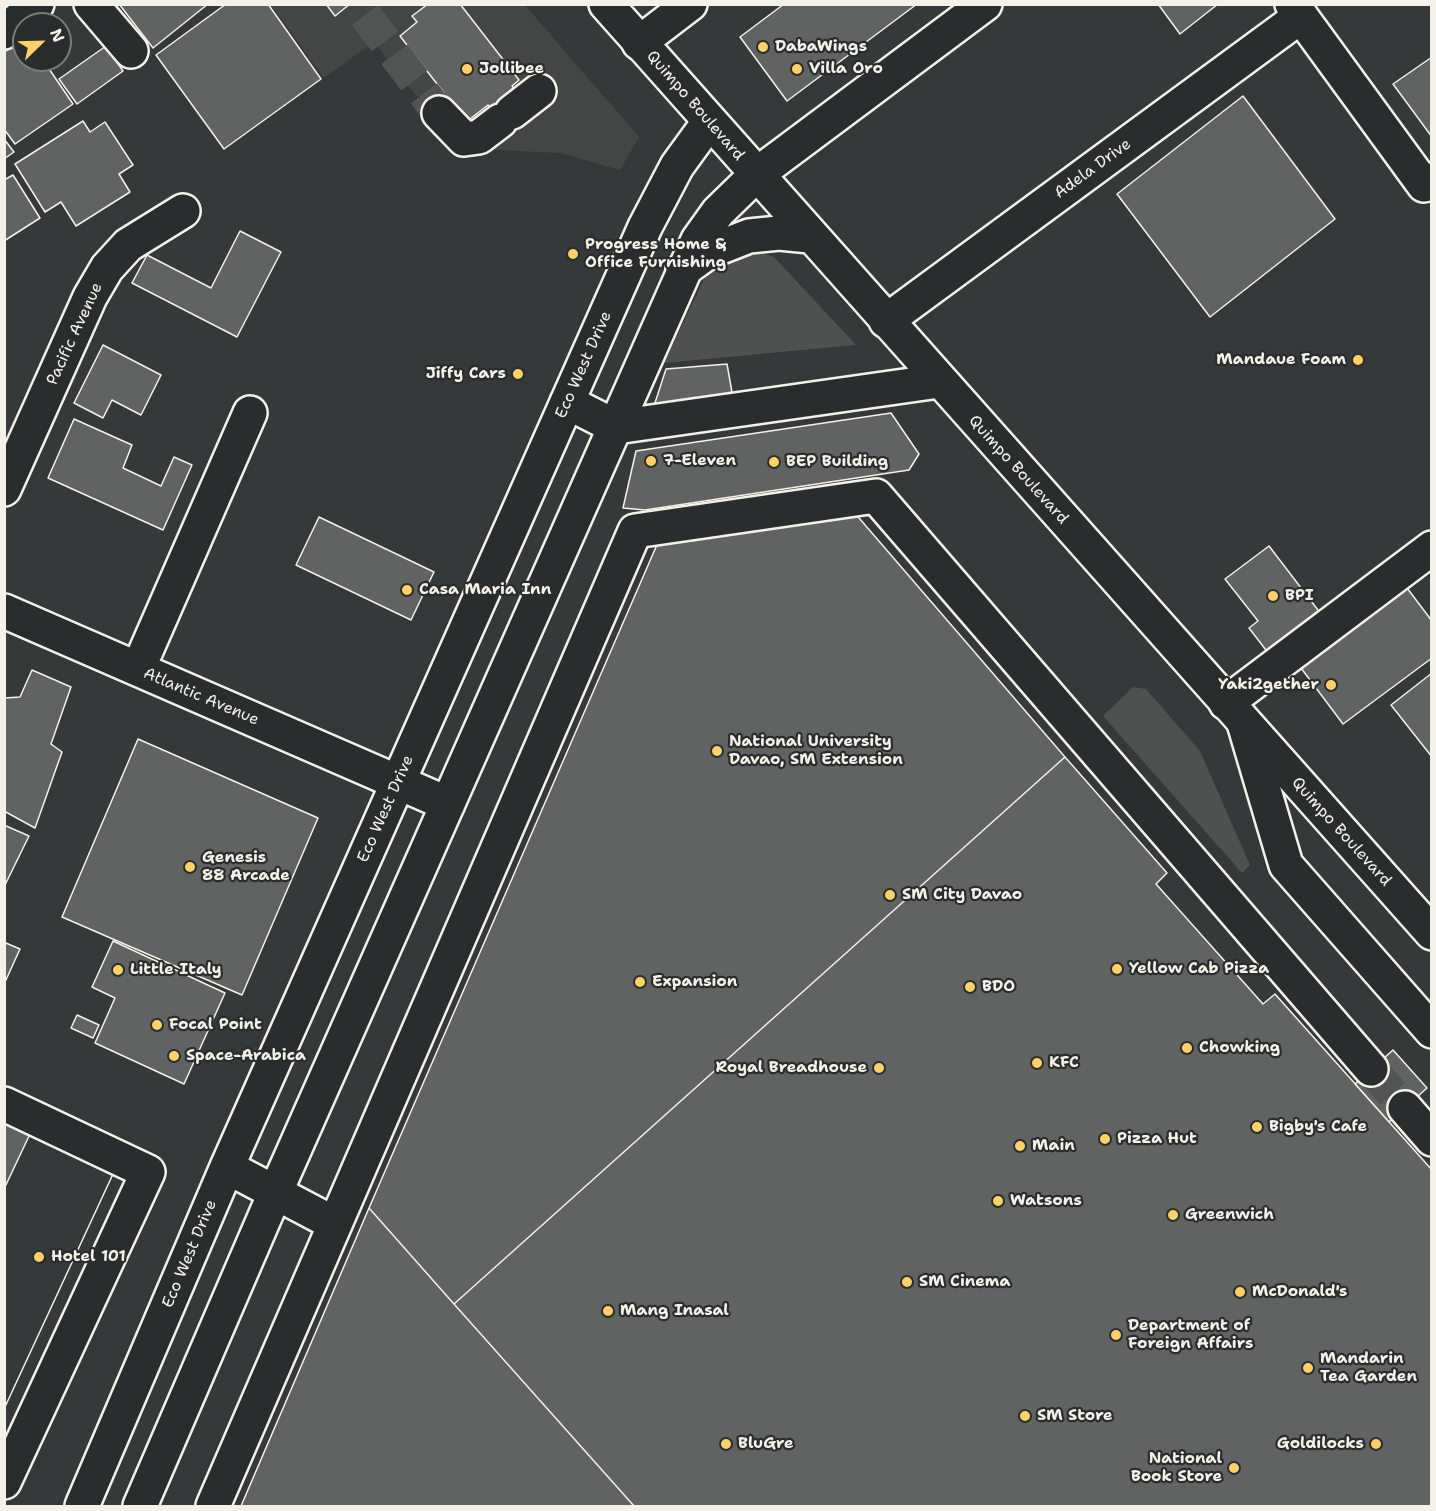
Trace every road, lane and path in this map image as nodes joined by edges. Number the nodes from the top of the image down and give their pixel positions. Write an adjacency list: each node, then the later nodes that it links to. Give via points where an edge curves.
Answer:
1 (37, 4): 7 (street)
2 (91, 4): 9 (street)
3 (606, 4): 8 (street, Quimpo Boulevard)
4 (690, 4): 8 (street)
5 (985, 4): 13 (street)
6 (1297, 10): 14 (street, via 1424,185); 18 (street, Adela Drive)
7 (4, 32)
8 (639, 43): 12 (street, Quimpo Boulevard)
9 (131, 51)
10 (539, 91): 11 (street, via 479,137 464,139)
11 (439, 113)
12 (709, 122): 13 (street, Quimpo Boulevard); 20 (street, Eco West Drive, via 677,166 645,226)
13 (756, 175): 16 (street, Quimpo Boulevard); 17 (street, via 718,212)
14 (1431, 180)
15 (183, 211): 23 (street, Pacific Avenue, via 128,245 107,268 90,297)
16 (810, 236): 17 (street, via 749,236 714,249); 18 (street, Quimpo Boulevard)
17 (683, 270): 22 (street)
18 (886, 321): 19 (street, Quimpo Boulevard)
19 (939, 381): 22 (street); 27 (street, Quimpo Boulevard)
20 (567, 402): 22 (street); 28 (street, Eco West Drive)
21 (250, 413): 26 (street)
22 (616, 427): 29 (street)
23 (4, 489)
24 (1431, 548): 27 (street)
25 (4, 611): 26 (street, Atlantic Avenue)
26 (138, 669): 28 (street, Atlantic Avenue)
27 (1235, 713): 30 (street, Quimpo Boulevard); 31 (street, via 1286,865)
28 (399, 782): 29 (street, Atlantic Avenue); 36 (street, Eco West Drive)
29 (448, 804): 37 (street)
30 (1426, 917)
31 (1431, 1031)
32 (1371, 1070): 38 (street, via 876,496 635,531)
33 (4, 1104): 39 (street, via 148,1172)
34 (1405, 1108): 35 (street)
35 (1431, 1139)
36 (228, 1167): 37 (street); 40 (street, Eco West Drive)
37 (276, 1191): 38 (street); 41 (street)
38 (335, 1224): 42 (street)
39 (4, 1482)
40 (82, 1506)
41 (140, 1506)
42 (213, 1506)

